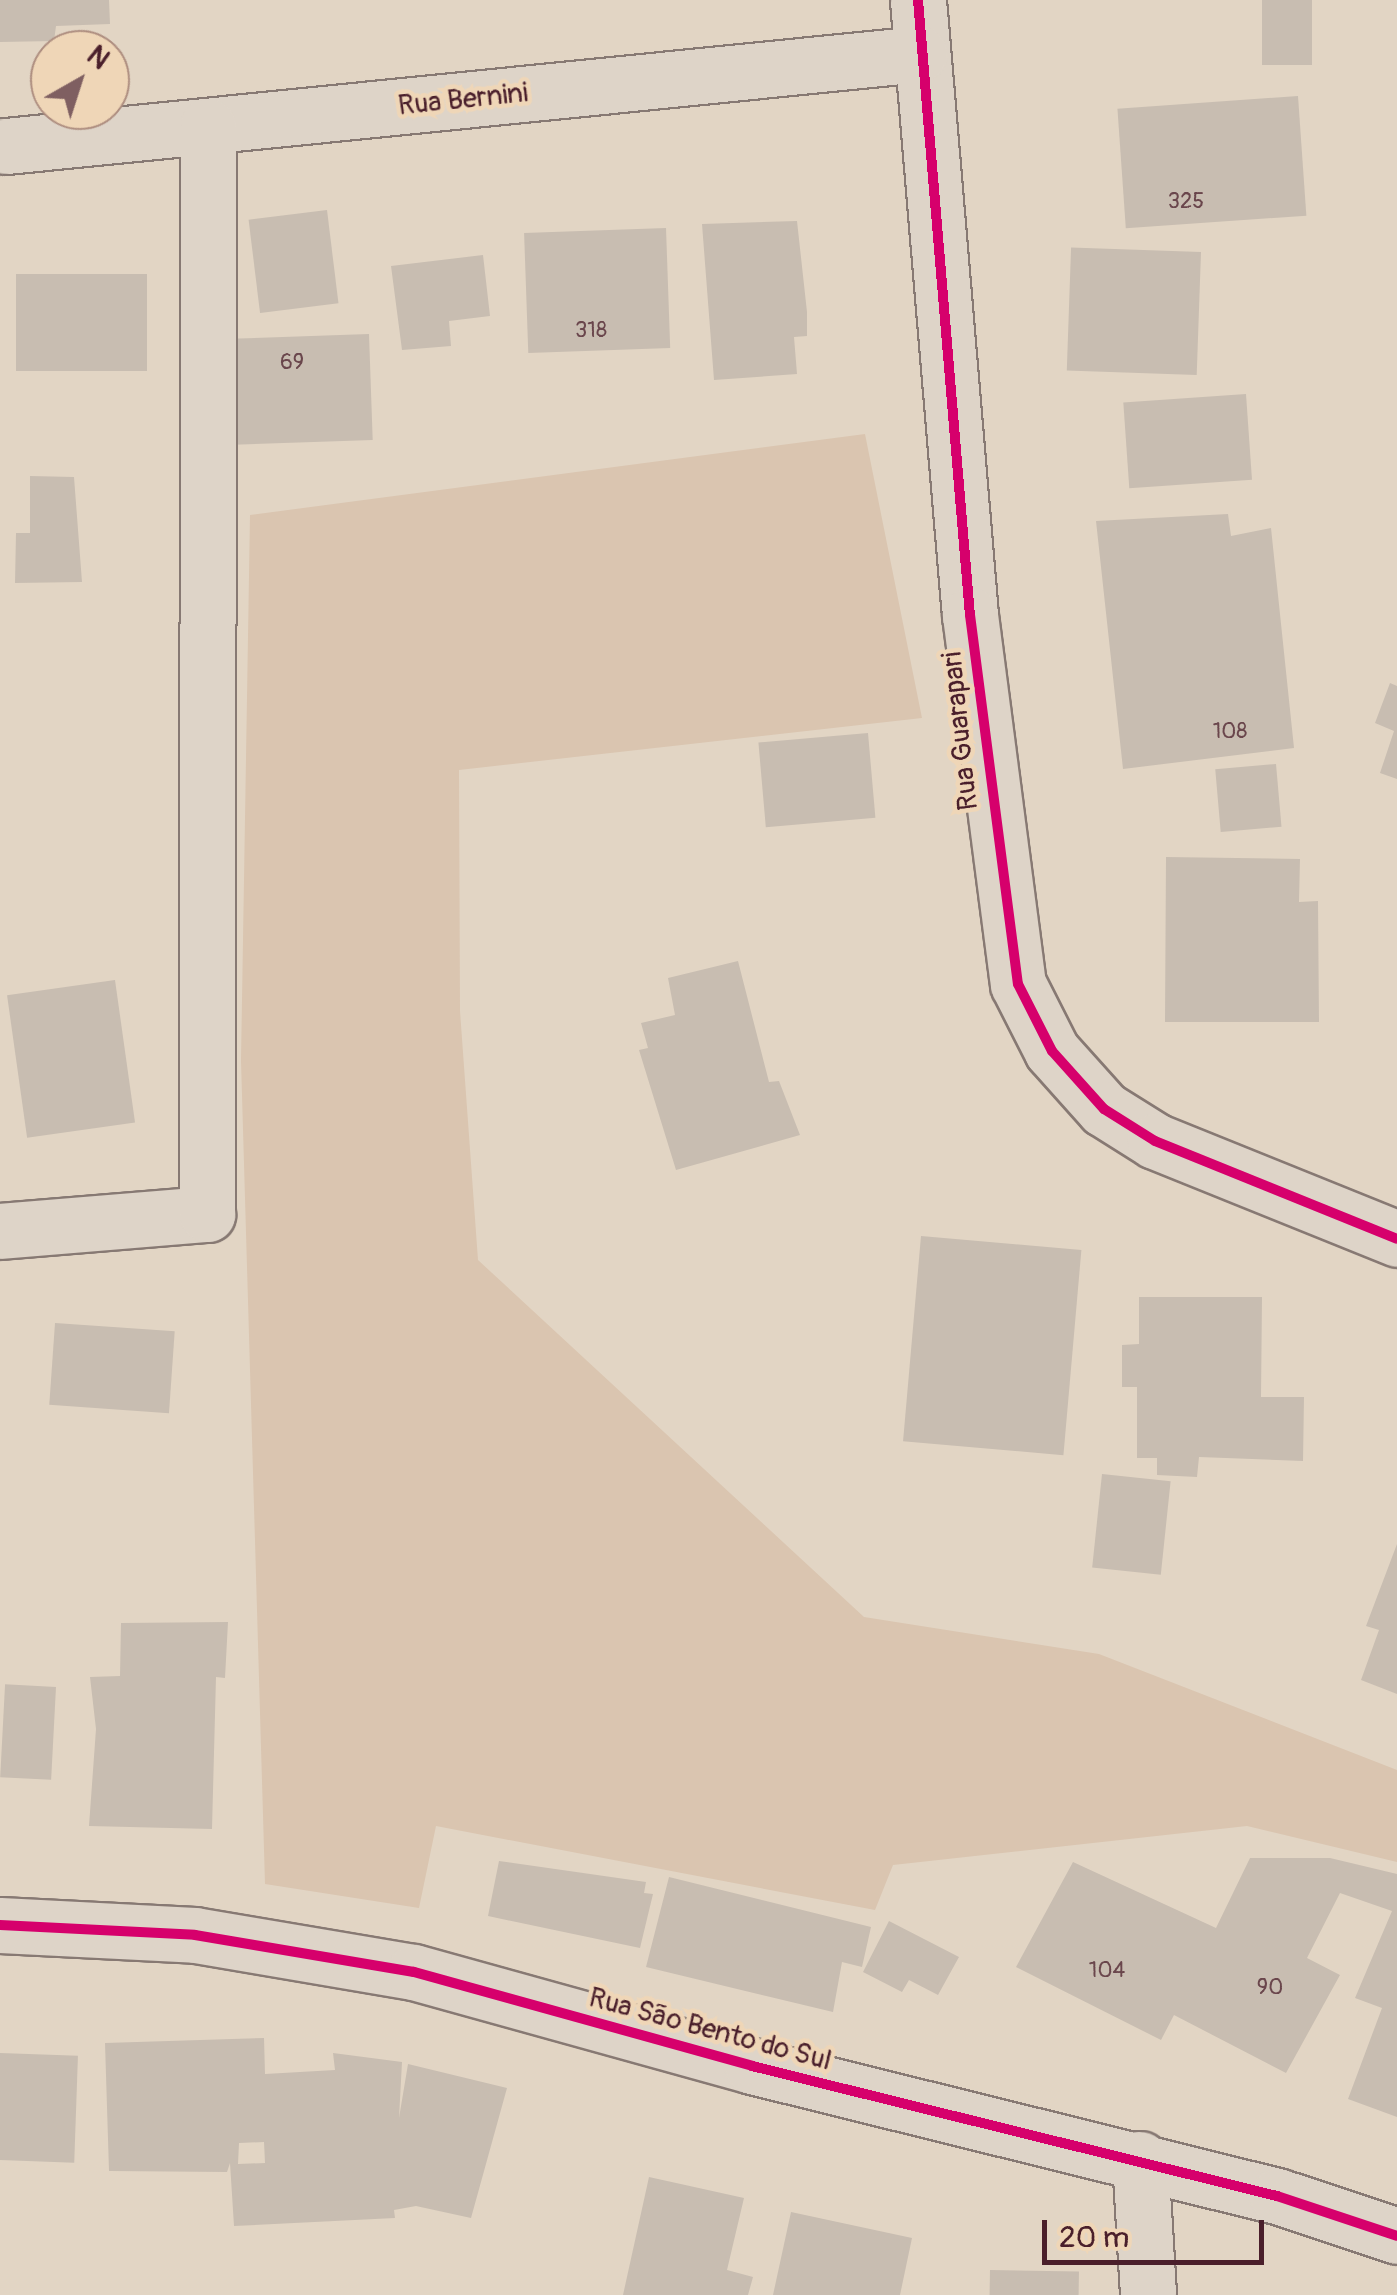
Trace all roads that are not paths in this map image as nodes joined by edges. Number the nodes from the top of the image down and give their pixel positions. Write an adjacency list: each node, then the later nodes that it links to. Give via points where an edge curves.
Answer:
1 (918, 0): 2 (street, Rua Guarapari)
2 (920, 54): 3 (street, Rua Bernini); 6 (street, Rua Guarapari, via 970,615 1018,984 1052,1051 1104,1109 1156,1141)
3 (208, 126): 4 (street, Rua Bernini); 5 (street, via 207,1214)
4 (6, 146)
5 (0, 1231)
6 (1397, 1239)
7 (0, 1926): 8 (street, Rua São Bento do Sul, via 195,1936 414,1972 806,2080)
8 (1140, 2159): 9 (street, Rua São Bento do Sul); 10 (street)
9 (1397, 2236)
10 (1148, 2295)

